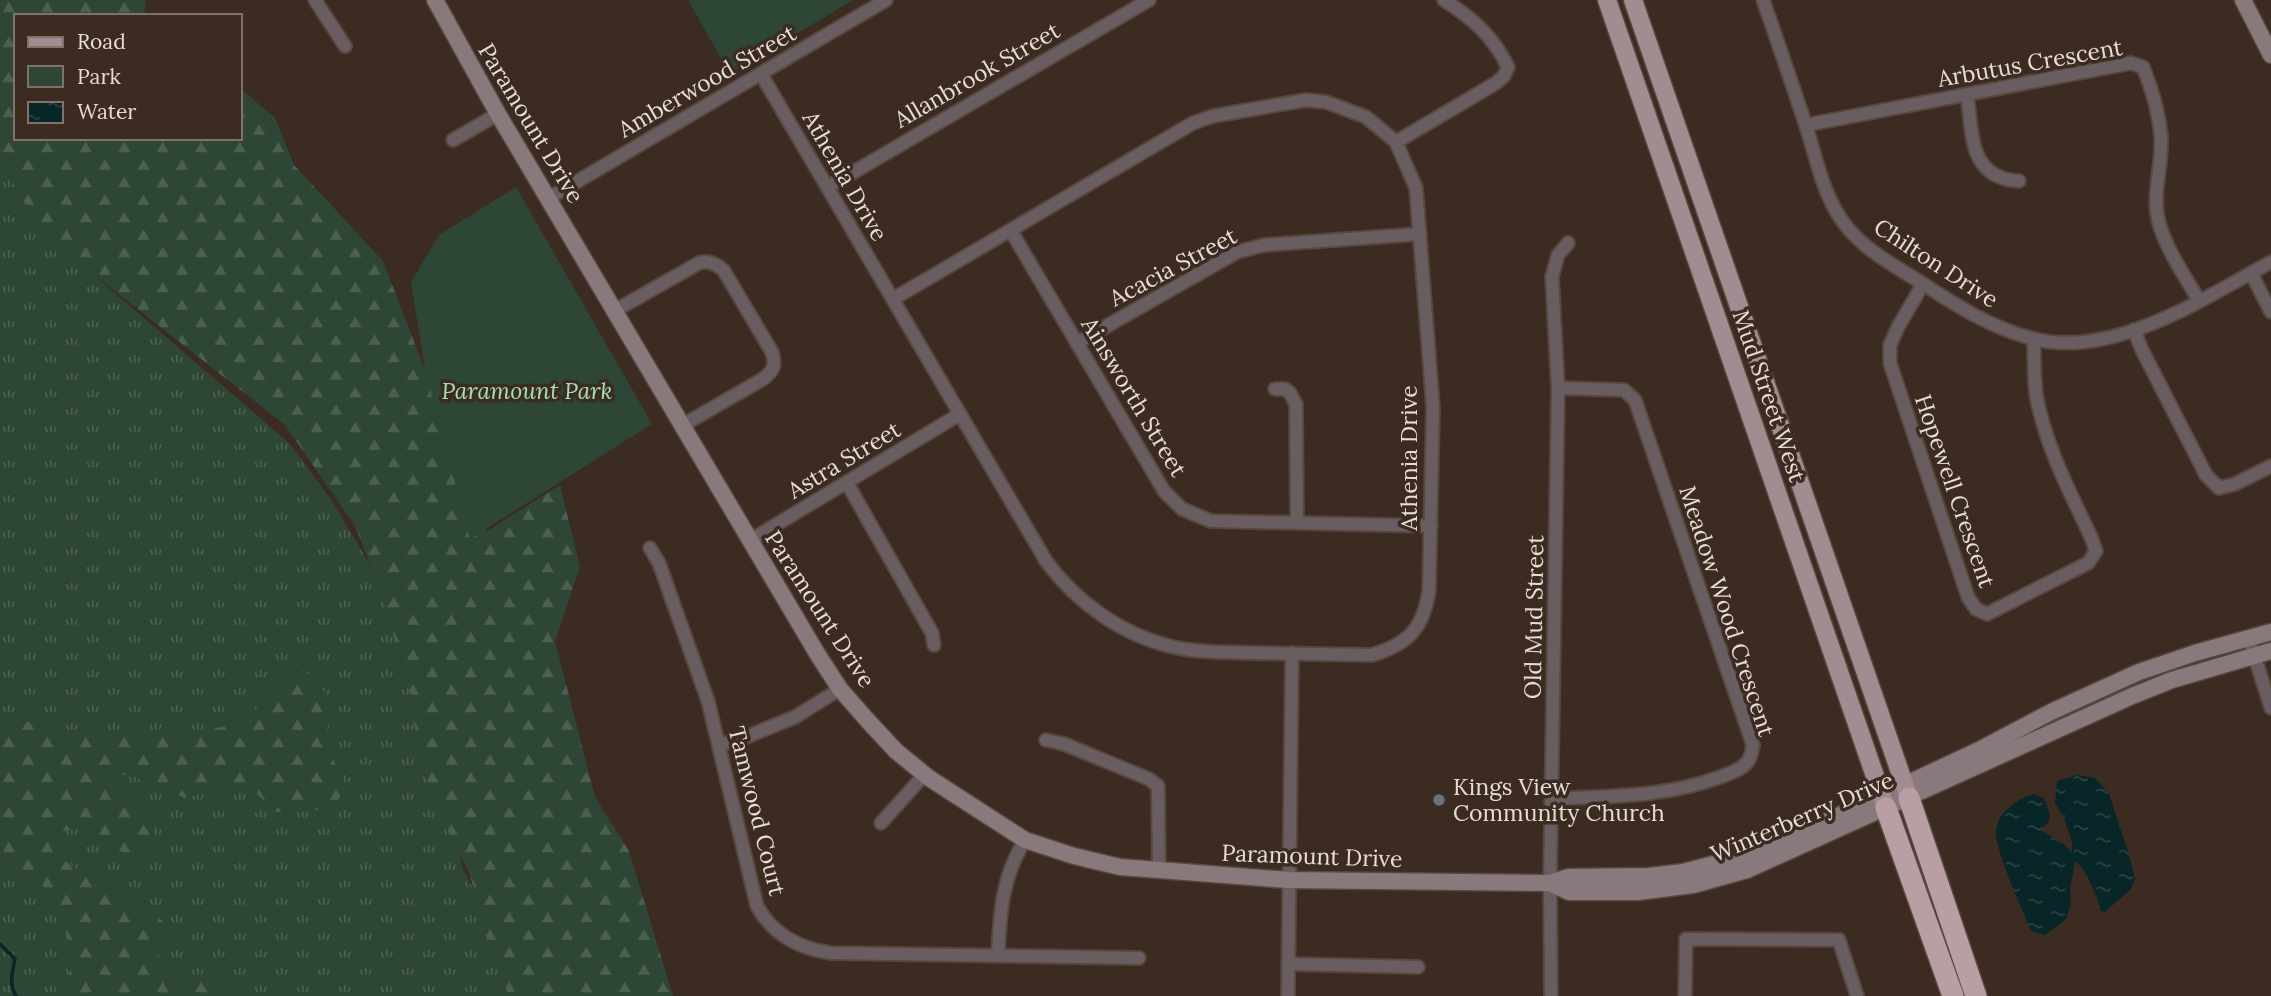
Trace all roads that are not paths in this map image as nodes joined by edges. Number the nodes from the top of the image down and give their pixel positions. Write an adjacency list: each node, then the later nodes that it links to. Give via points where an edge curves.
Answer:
1 (315, 0): 10 (street)
2 (435, 0): 14 (street, Paramount Drive)
3 (886, 0): 12 (street, Amberwood Street)
4 (1149, 0): 19 (street, Allanbrook Street)
5 (1444, 0): 17 (street, via 1472,18 1508,67 1496,83)
6 (1607, 0): 57 (main road, Mud Street West)
7 (1633, 0): 55 (main road, Mud Street West)
8 (1763, 0): 15 (street, Chilton Drive)
9 (2243, 0): 11 (street)
10 (345, 46)
11 (2271, 55)
12 (761, 74): 19 (street, Athenia Drive); 20 (street, Amberwood Street)
13 (1967, 95): 15 (street, Arbutus Crescent); 18 (street, via 1977,155 1987,171 2003,180); 28 (street, Arbutus Crescent, via 2131,63 2143,67 2161,136 2158,222)
14 (498, 114): 16 (street); 20 (street, Paramount Drive)
15 (1806, 125): 26 (street, Chilton Drive, via 1829,197 1849,230)
16 (453, 140)
17 (1396, 142): 21 (street, Athenia Drive, via 1366,117 1326,102 1306,100 1213,116 1193,123); 22 (street, Athenia Drive, via 1416,188)
18 (2019, 181)
19 (828, 187): 27 (street, Athenia Drive)
20 (549, 198): 29 (street, Paramount Drive)
21 (1011, 231): 27 (street, Athenia Drive); 33 (street, Ainsworth Street)
22 (1420, 234): 33 (street, Acacia Street, via 1237,251); 41 (street, Athenia Drive, via 1433,407)
23 (1568, 243): 34 (street, Old Mud Street, via 1558,255 1552,277)
24 (2271, 262): 25 (street, Chilton Drive)
25 (2251, 273): 28 (street, Chilton Drive); 30 (street)
26 (1923, 284): 32 (street, Chilton Drive, via 1988,322); 32 (street, Hopewell Crescent, via 1890,345 1890,363 1968,597 1976,610 1987,614 2088,563 2096,551 2052,454 2036,392)
27 (893, 299): 36 (street, Athenia Drive)
28 (2199, 301): 31 (street, Chilton Drive)
29 (615, 310): 37 (street, Paramount Drive); 37 (street, via 705,261 724,271 772,352 774,370)
30 (2271, 312)
31 (2134, 330): 32 (street, Chilton Drive, via 2065,343); 38 (street, via 2206,475 2220,488)
32 (2034, 339)
33 (1077, 343): 40 (street, Ainsworth Street, via 1164,491 1177,505 1211,521)
34 (1558, 388): 56 (street, Old Mud Street); 56 (street, Meadow Wood Crescent, via 1624,390 1635,400 1753,745 1749,761 1701,784 1651,793)
35 (1275, 389): 40 (street, via 1285,389 1296,404)
36 (960, 414): 39 (street, Astra Street); 48 (street, Athenia Drive, via 1046,561 1093,609 1134,633 1173,647)
37 (683, 425): 42 (street, Paramount Drive)
38 (2271, 466)
39 (847, 483): 42 (street, Astra Street); 46 (street, via 932,633)
40 (1297, 522): 41 (street, Ainsworth Street)
41 (1431, 526): 48 (street, Athenia Drive, via 1426,610 1409,638 1371,655)
42 (749, 541): 50 (street, Paramount Drive)
43 (650, 548): 53 (street, Tamwood Court, via 708,701)
44 (2271, 632): 45 (street, Winterberry Drive)
45 (2249, 639): 49 (street); 55 (street, Winterberry Drive, via 2139,672 2053,711)
46 (934, 645)
47 (2271, 651): 49 (street, Winterberry Drive)
48 (1292, 653): 61 (street)
49 (2253, 656): 51 (street); 55 (street, Winterberry Drive, via 2172,680)
50 (840, 689): 53 (street, via 795,717); 54 (street, Paramount Drive, via 896,751)
51 (2271, 708)
52 (1046, 740): 60 (street, via 1158,786)
53 (719, 745): 64 (street, Tamwood Court, via 757,906 780,933 804,947 831,953)
54 (925, 775): 58 (street); 59 (street, Paramount Drive)
55 (1906, 791): 57 (street, Winterberry Drive); 74 (highway)
56 (1553, 799): 62 (street, Old Mud Street)
57 (1883, 801): 62 (street, Winterberry Drive, via 1780,857 1720,879 1638,892 1569,892); 63 (highway)
58 (881, 823)
59 (1025, 840): 60 (street, Paramount Drive, via 1120,867); 64 (street, via 1000,905)
60 (1158, 871): 61 (street, Paramount Drive)
61 (1288, 880): 62 (street, Paramount Drive); 66 (street)
62 (1550, 883): 69 (street, Old Mud Street)
63 (1914, 887): 72 (highway); 73 (highway)
64 (998, 954): 65 (street, Tamwood Court)
65 (1139, 958)
66 (1288, 964): 67 (street); 68 (street)
67 (1418, 967)
68 (1288, 996)
69 (1551, 996)
70 (1685, 996): 71 (street, via 1686,939 1839,940)
71 (1857, 996)
72 (1941, 996)
73 (1953, 996)
74 (1976, 996)

